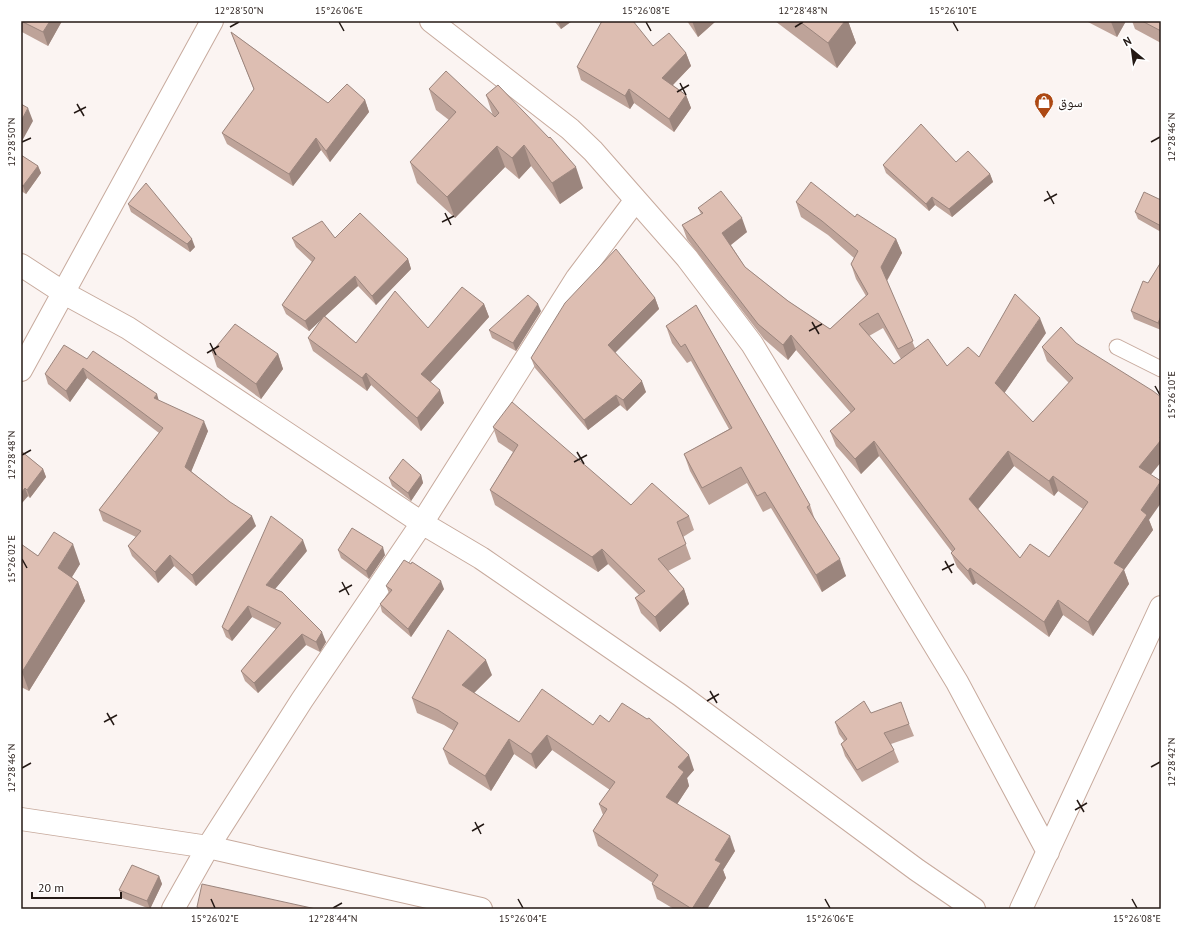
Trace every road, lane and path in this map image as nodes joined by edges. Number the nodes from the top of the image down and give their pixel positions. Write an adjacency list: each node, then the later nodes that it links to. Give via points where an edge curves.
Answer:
1 (212, 21): 5 (street)
2 (431, 21): 3 (street, via 570,129 610,170)
3 (635, 201): 9 (street, via 577,278); 13 (street, via 687,258 752,344 957,682)
4 (21, 265): 5 (street)
5 (64, 293): 8 (street); 9 (street, via 128,328)
6 (1117, 347): 7 (lane)
7 (1161, 369)
8 (21, 370)
9 (422, 523): 12 (street, via 302,700); 16 (street, via 482,558 674,691)
10 (1161, 607): 13 (street)
11 (21, 820): 12 (street)
12 (208, 847): 14 (street); 15 (street)
13 (1048, 852): 17 (street)
14 (173, 909)
15 (480, 909)
16 (974, 909)
17 (1021, 909)

